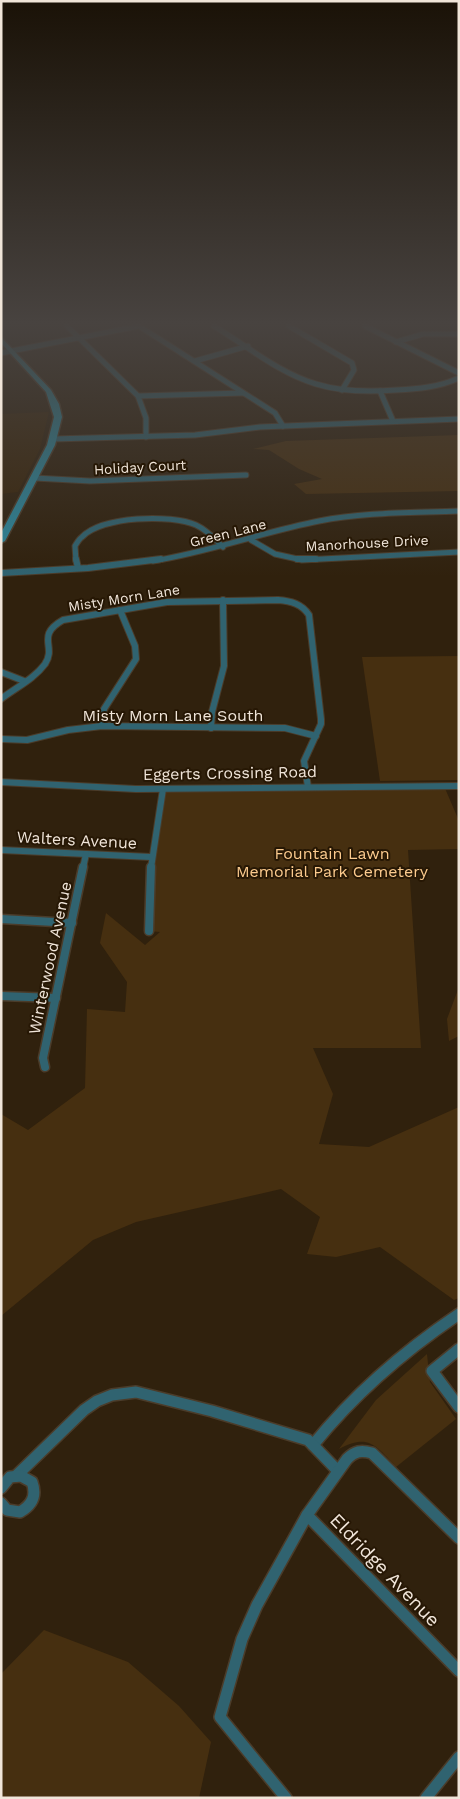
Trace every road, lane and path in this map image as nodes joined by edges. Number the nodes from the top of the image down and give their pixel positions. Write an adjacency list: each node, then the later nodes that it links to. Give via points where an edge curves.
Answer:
1 (56, 410): 9 (main road, via 58,417)
2 (143, 410): 8 (street)
3 (270, 410): 7 (street)
4 (388, 410): 6 (street)
5 (459, 418): 6 (street)
6 (393, 421): 7 (street)
7 (283, 426): 8 (street, via 195,436)
8 (146, 437): 9 (street)
9 (53, 440): 11 (main road)
10 (246, 475): 11 (street, Holiday Court, via 90,481)
11 (35, 478): 14 (main road)
12 (459, 511): 13 (street, Green Lane, via 349,516)
13 (251, 540): 15 (street, Green Lane); 16 (street, Manorhouse Drive, via 278,555 302,560)
14 (1, 541)
15 (223, 548): 17 (street, Green Lane, via 156,560); 17 (street, via 205,530 188,522 115,522 93,529 78,540 75,553)
16 (459, 552)
17 (78, 568): 18 (street, Green Lane)
18 (1, 573)
19 (224, 600): 20 (street, Misty Morn Lane, via 176,601); 25 (street, via 224,666); 26 (street, Misty Morn Lane, via 278,600 298,604 309,615 321,719)
20 (120, 610): 22 (street, Misty Morn Lane, via 70,618 53,626 47,634 46,663); 24 (street, via 136,646 136,659 108,702)
21 (1, 672): 22 (street)
22 (24, 681): 23 (street, Misty Morn Lane)
23 (1, 699)
24 (102, 726): 25 (street, Misty Morn Lane South); 27 (street, Misty Morn Lane South, via 27,740)
25 (211, 728): 26 (street, Misty Morn Lane South, via 285,728)
26 (316, 736): 30 (street, via 304,761)
27 (1, 739)
28 (1, 782): 31 (street, Eggerts Crossing Road)
29 (459, 786): 30 (street, Eggerts Crossing Road)
30 (308, 787): 31 (street, Eggerts Crossing Road)
31 (163, 789): 34 (street)
32 (1, 850): 33 (street, Walters Avenue)
33 (86, 854): 34 (street, Walters Avenue); 36 (street, Winterwood Avenue)
34 (151, 858): 37 (street)
35 (1, 919): 36 (street)
36 (72, 923): 39 (street, Winterwood Avenue)
37 (149, 931)
38 (1, 996): 39 (street)
39 (56, 998): 40 (street, Winterwood Avenue, via 43,1058)
40 (45, 1067)
41 (459, 1314): 44 (street, via 422,1339 374,1380)
42 (459, 1348): 43 (street, via 432,1371)
43 (459, 1407)
44 (313, 1445): 45 (street); 46 (street, via 308,1440 136,1392 97,1401 84,1410)
45 (338, 1470): 49 (street, Eldridge Avenue); 50 (street, Eldridge Avenue, via 354,1451 372,1453)
46 (16, 1476): 47 (street, via 10,1477); 48 (street, via 26,1477 32,1482 35,1495 32,1503 13,1512)
47 (1, 1488)
48 (1, 1504)
49 (307, 1515): 51 (street, Eldridge Avenue); 53 (street, Eldridge Avenue, via 242,1640 220,1717)
50 (459, 1538)
51 (459, 1671)
52 (459, 1758): 54 (street)
53 (286, 1798)
54 (426, 1798)

